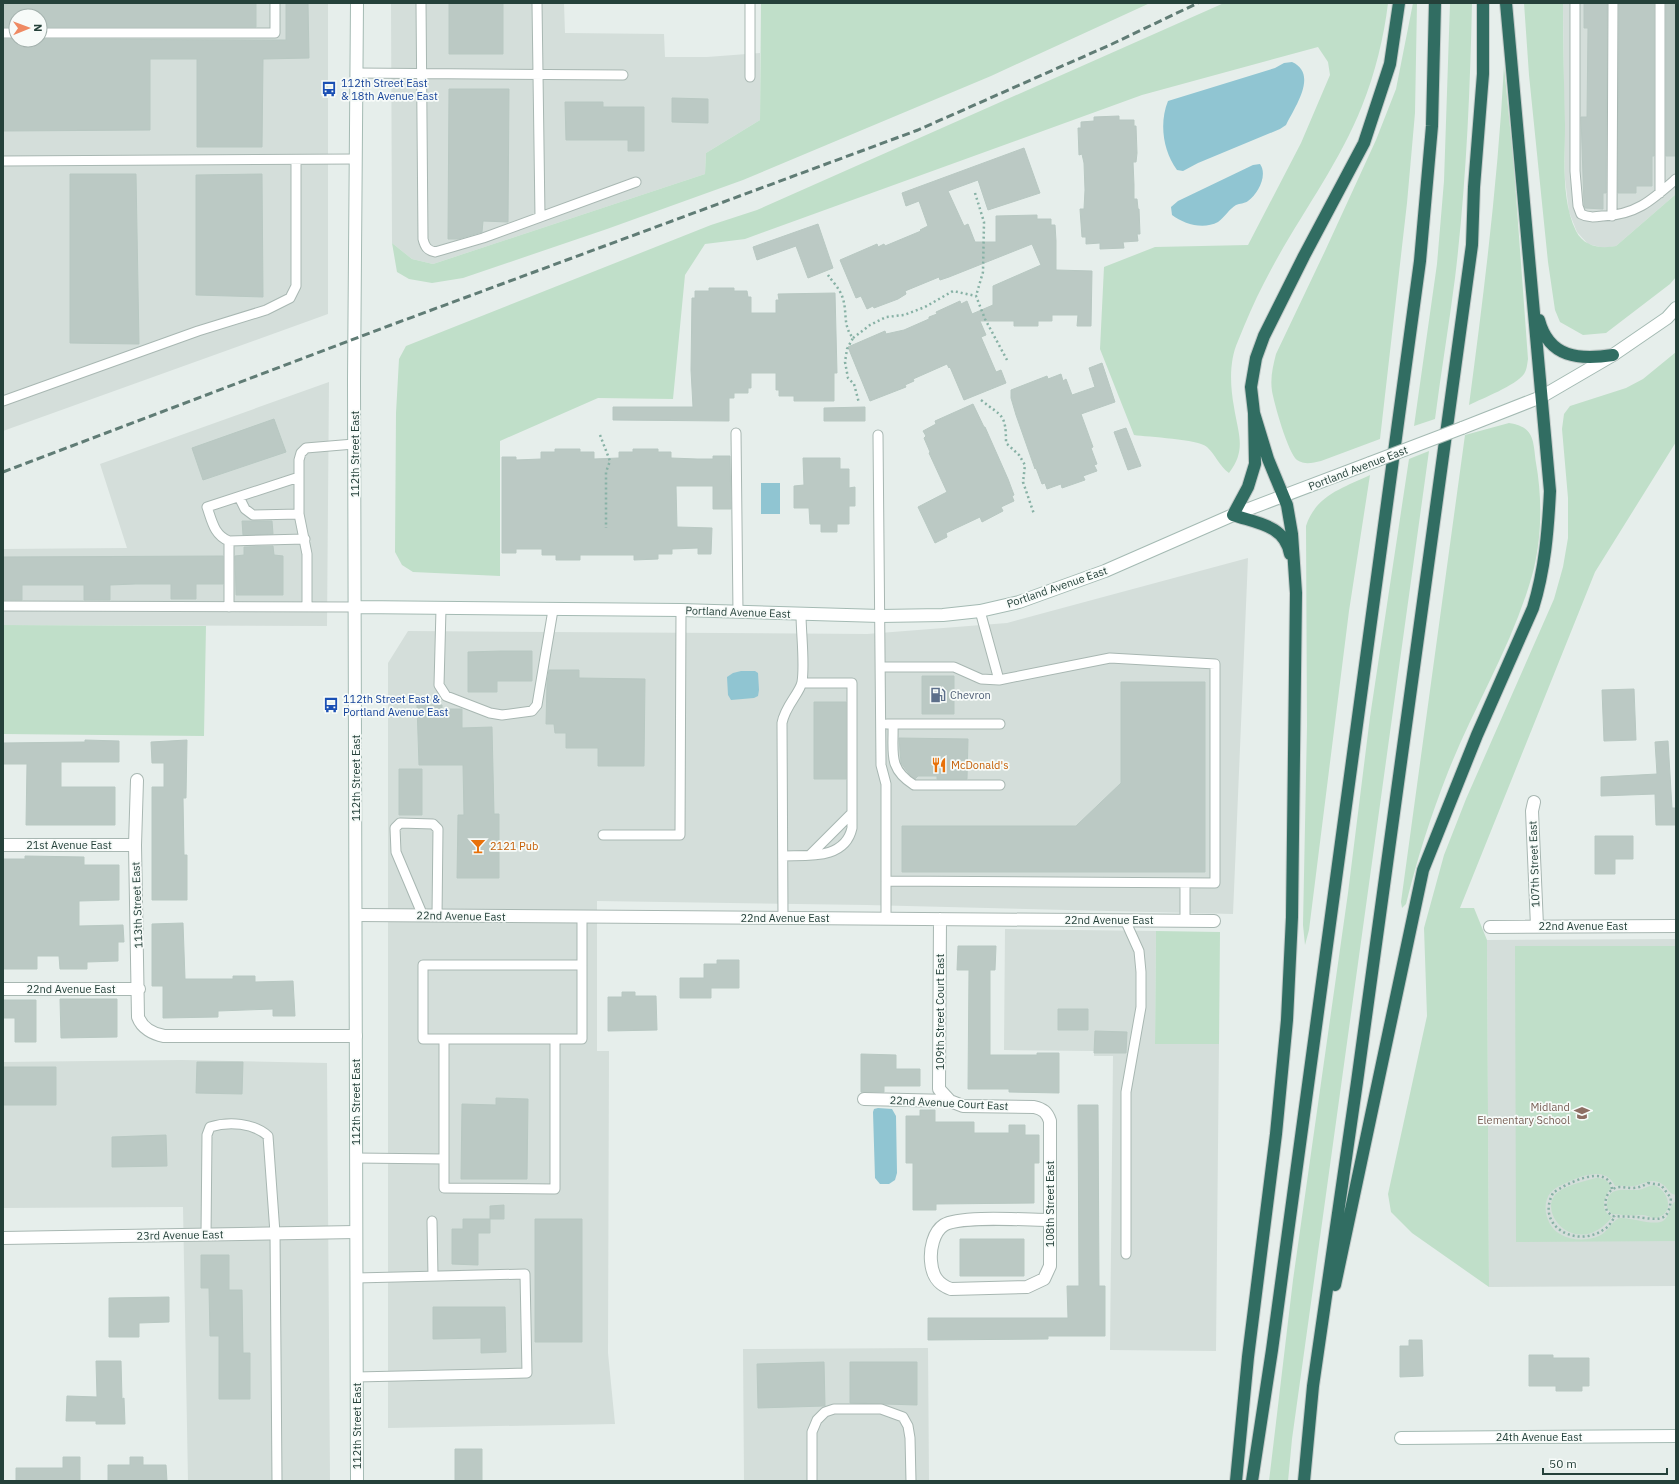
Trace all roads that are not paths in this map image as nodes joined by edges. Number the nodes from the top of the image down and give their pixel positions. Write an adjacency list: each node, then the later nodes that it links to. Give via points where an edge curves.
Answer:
1 (275, 3): 13 (lane, via 275,33)
2 (356, 3): 14 (street, 112th Street East)
3 (421, 3): 15 (lane)
4 (537, 3): 16 (lane)
5 (750, 3): 18 (lane)
6 (1399, 3): 32 (highway, via 1390,64 1364,143 1264,336 1256,358 1252,388)
7 (1435, 3): 114 (highway, via 1432,126 1420,261)
8 (1483, 3): 106 (highway, via 1483,74 1472,245)
9 (1506, 3): 27 (highway)
10 (1575, 3): 25 (lane, via 1574,171 1578,206 1581,214 1585,216)
11 (1613, 3): 25 (lane)
12 (1660, 3): 24 (lane)
13 (48, 33)
14 (356, 73): 15 (lane); 19 (street, 112th Street East)
15 (421, 74): 16 (lane); 26 (lane, via 424,246 435,252)
16 (538, 74): 17 (lane); 26 (lane)
17 (623, 75)
18 (750, 77)
19 (356, 159): 20 (lane); 35 (street, 112th Street East)
20 (296, 160): 21 (lane); 31 (lane, via 296,286 290,298 266,310 198,331)
21 (3, 161)
22 (1676, 179): 24 (lane)
23 (636, 182): 26 (lane)
24 (1660, 193): 25 (lane, via 1640,208 1627,214)
25 (1612, 216)
26 (540, 217)
27 (1532, 294): 29 (highway, via 1545,336 1558,350 1580,357); 30 (highway)
28 (1676, 308): 29 (street, Portland Avenue East, via 1667,318)
29 (1613, 355): 30 (street, Portland Avenue East)
30 (1542, 397): 38 (street, Portland Avenue East, bridge); 106 (highway, via 1550,491 1547,541 1540,586 1423,870)
31 (3, 401)
32 (1254, 413): 38 (highway, via 1268,459); 40 (highway, via 1255,464 1248,487)
33 (736, 433): 52 (lane)
34 (878, 434): 54 (lane)
35 (354, 444): 36 (lane, via 306,448 299,460); 47 (street, 112th Street East)
36 (299, 477): 37 (lane); 39 (lane)
37 (239, 496): 39 (lane, via 245,509 254,515); 42 (lane, via 207,507 214,529 219,536)
38 (1284, 496): 40 (street, Portland Avenue East); 43 (highway, via 1292,534)
39 (299, 514): 41 (lane)
40 (1233, 515): 43 (highway, via 1266,525 1284,538); 51 (street, Portland Avenue East, via 1085,579 1019,602)
41 (305, 539): 42 (lane); 46 (lane)
42 (229, 541): 45 (lane)
43 (1296, 593): 113 (highway, via 1292,916 1287,1020)
44 (3, 606): 45 (lane)
45 (229, 607): 46 (lane)
46 (307, 607): 47 (lane)
47 (356, 607): 48 (street, Portland Avenue East); 72 (street, 112th Street East)
48 (440, 609): 49 (street, Portland Avenue East); 49 (lane, via 439,685 446,696 490,713 502,714 532,711 537,705)
49 (553, 610): 50 (street, Portland Avenue East)
50 (681, 610): 52 (street, Portland Avenue East); 65 (lane, via 680,835)
51 (980, 611): 54 (street, Portland Avenue East, via 943,615); 56 (lane)
52 (738, 612): 53 (street, Portland Avenue East)
53 (801, 614): 54 (street, Portland Avenue East); 57 (lane)
54 (880, 616): 55 (lane)
55 (881, 667): 56 (lane, via 954,667 980,679); 58 (lane)
56 (999, 680): 71 (lane, via 1110,658 1215,664 1215,883)
57 (802, 683): 64 (lane, via 852,683); 69 (lane, via 783,715 782,723)
58 (881, 724): 59 (lane); 70 (lane, via 881,765 886,784)
59 (893, 724): 60 (lane); 62 (lane, via 893,762 903,778 914,785)
60 (1000, 724)
61 (136, 780): 67 (street, 113th Street East)
62 (1000, 785)
63 (1534, 802): 82 (street, 107th Street East, via 1532,811)
64 (852, 813): 68 (lane); 68 (lane, via 852,828 847,839 829,853)
65 (603, 835)
66 (3, 845): 67 (street, 21st Avenue East)
67 (136, 845): 86 (street, 113th Street East)
68 (810, 855): 69 (lane)
69 (783, 856): 76 (lane)
70 (886, 881): 71 (lane); 77 (lane)
71 (1185, 883): 80 (lane)
72 (356, 915): 73 (street, 22nd Avenue East); 88 (street, 112th Street East)
73 (423, 916): 74 (street, 22nd Avenue East); 74 (lane, via 396,852 395,828 400,823 433,824 438,829)
74 (437, 916): 75 (street, 22nd Avenue East)
75 (582, 917): 76 (street, 22nd Avenue East); 85 (lane)
76 (783, 918): 77 (street, 22nd Avenue East)
77 (886, 918): 78 (street, 22nd Avenue East)
78 (940, 919): 79 (street, 22nd Avenue East); 92 (street, 109th Street Court East, via 939,1089)
79 (1125, 920): 80 (street, 22nd Avenue East); 102 (lane, via 1139,951 1141,972 1141,1007 1126,1092)
80 (1185, 920): 81 (street, 22nd Avenue East)
81 (1214, 920)
82 (1537, 926): 83 (street, 22nd Avenue East); 84 (street, 22nd Avenue East)
83 (1676, 926)
84 (1490, 927)
85 (582, 965): 89 (lane, via 423,965 423,1039); 90 (lane, via 582,1039)
86 (139, 989): 87 (street, 22nd Avenue East); 88 (street, 113th Street East, via 138,1017 151,1032 164,1036)
87 (3, 990)
88 (356, 1036): 94 (street, 112th Street East)
89 (444, 1039): 90 (lane); 95 (lane)
90 (555, 1039): 95 (lane, via 554,1189 444,1188)
91 (864, 1099): 92 (street, 22nd Avenue Court East)
92 (950, 1101): 93 (street, 22nd Avenue Court East, via 963,1106 1034,1107 1048,1114)
93 (1050, 1121): 96 (street, 108th Street East)
94 (356, 1158): 95 (lane); 98 (street, 112th Street East)
95 (444, 1159)
96 (1050, 1220): 96 (street, 108th Street East, via 1050,1266 1048,1274 1038,1283 1026,1287 950,1289 936,1278 931,1258 934,1238 944,1225 964,1220)
97 (432, 1221): 103 (lane)
98 (356, 1232): 99 (street, 23rd Avenue East); 104 (street, 112th Street East)
99 (275, 1233): 100 (street, 23rd Avenue East); 100 (lane, via 268,1136 260,1129 250,1126 220,1124 210,1127 206,1134); 109 (lane)
100 (206, 1235): 101 (street, 23rd Avenue East)
101 (3, 1238)
102 (1126, 1254)
103 (433, 1276): 104 (lane); 105 (lane, via 524,1274 527,1373)
104 (356, 1278): 105 (street, 112th Street East)
105 (356, 1377): 110 (street, 112th Street East)
106 (1313, 1386): 115 (highway)
107 (1676, 1436): 108 (street, 24th Avenue East)
108 (1401, 1438)
109 (277, 1481)
110 (357, 1481)
111 (812, 1481): 112 (lane, via 812,1432 825,1412 834,1409 881,1409 903,1417 908,1426)
112 (911, 1481)
113 (1236, 1481)
114 (1252, 1481)
115 (1304, 1481)

